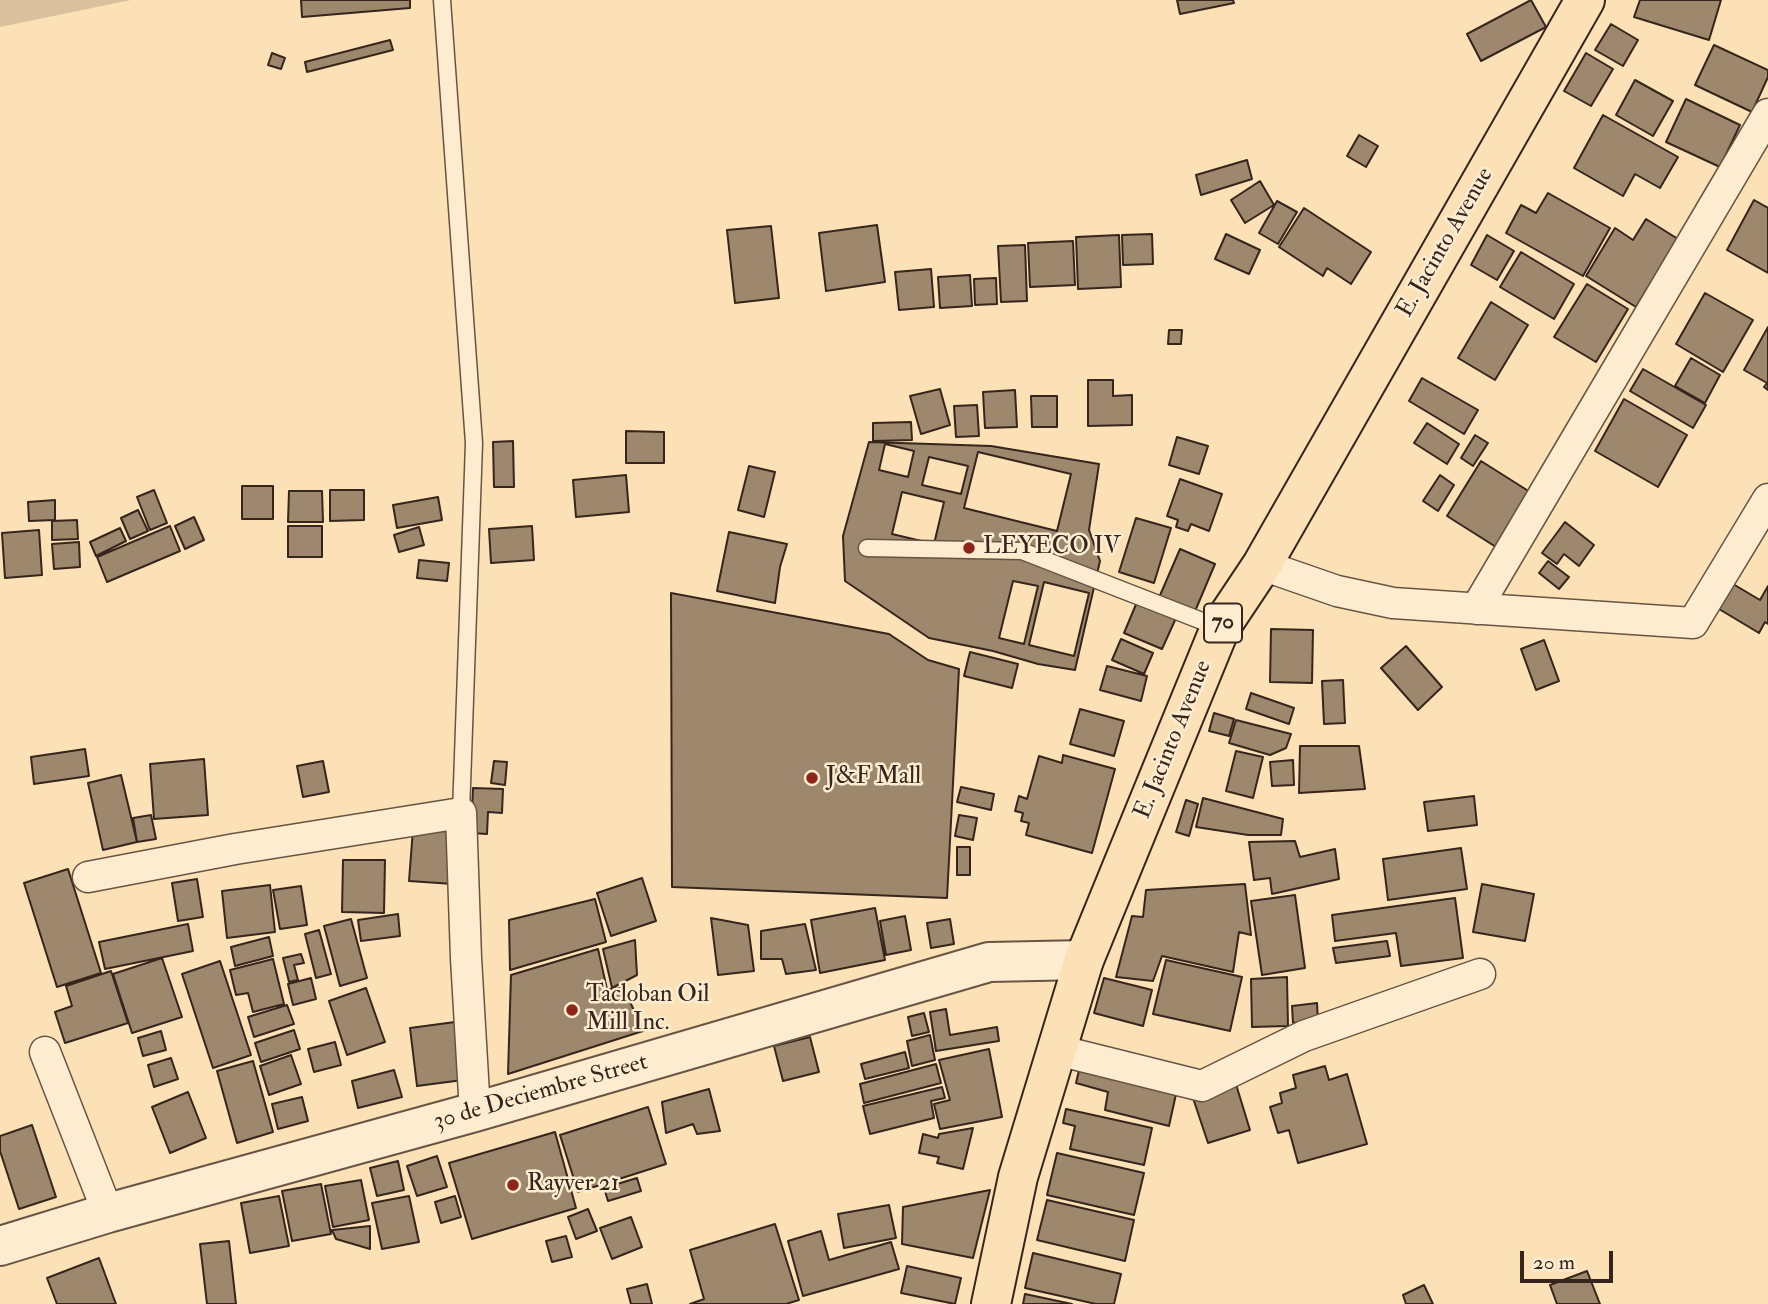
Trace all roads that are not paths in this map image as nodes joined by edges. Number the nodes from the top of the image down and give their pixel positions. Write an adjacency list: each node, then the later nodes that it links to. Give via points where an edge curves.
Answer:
1 (442, 0): 9 (lane, via 474,443)
2 (1584, 0): 6 (main road, E. Jacinto Avenue / 70)
3 (1768, 114): 7 (street)
4 (1768, 499): 7 (street, via 1693,623)
5 (867, 548): 8 (lane, via 1022,551)
6 (1262, 565): 7 (street, via 1337,591 1393,603); 8 (main road, E. Jacinto Avenue / 70)
7 (1476, 609)
8 (1220, 628): 11 (main road, E. Jacinto Avenue / 70)
9 (461, 813): 10 (street); 15 (street)
10 (88, 877)
11 (1084, 960): 13 (main road, E. Jacinto Avenue / 70); 15 (street, 30 de Deciembre Street, via 989,962)
12 (1480, 974): 13 (street, via 1304,1036 1202,1086)
13 (1056, 1050): 18 (main road, E. Jacinto Avenue / 70, via 1018,1177)
14 (45, 1052): 16 (street)
15 (475, 1112): 16 (street, 30 de Deciembre Street)
16 (108, 1213): 17 (street, 30 de Deciembre Street)
17 (0, 1245)
18 (991, 1304)

